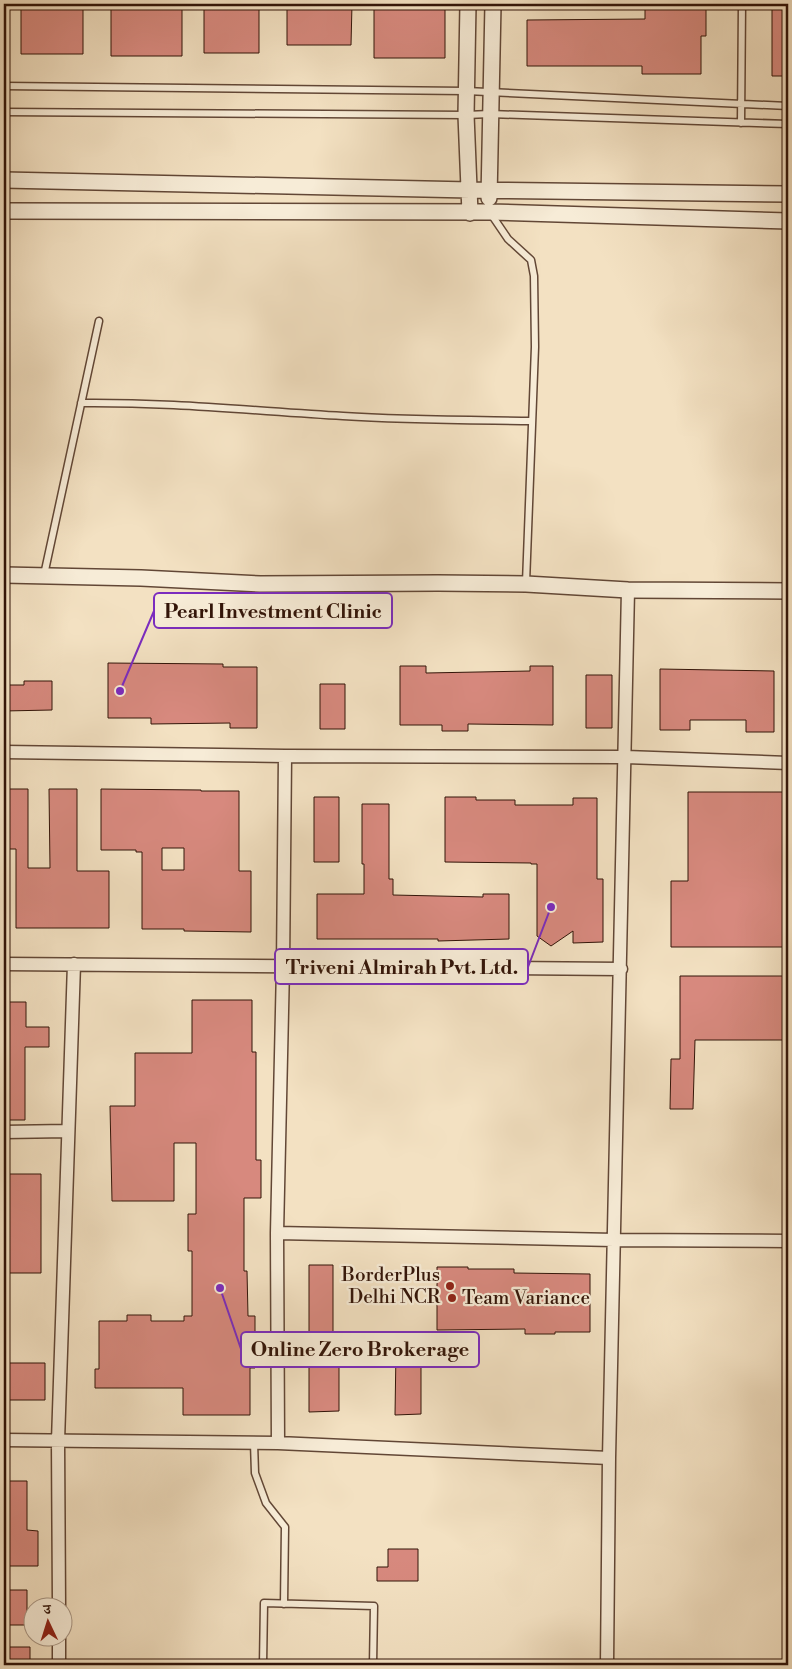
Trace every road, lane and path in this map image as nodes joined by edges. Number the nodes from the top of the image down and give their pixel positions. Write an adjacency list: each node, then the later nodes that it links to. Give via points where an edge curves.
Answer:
1 (468, 4): 5 (street)
2 (493, 4): 6 (street)
3 (742, 4): 7 (lane)
4 (4, 86): 5 (lane)
5 (466, 91): 6 (lane); 11 (street)
6 (491, 93): 7 (lane); 10 (street)
7 (741, 105): 8 (lane); 12 (lane)
8 (788, 106)
9 (4, 112): 11 (lane)
10 (490, 114): 11 (lane); 12 (lane); 16 (street)
11 (466, 116): 15 (street)
12 (741, 123): 13 (lane)
13 (788, 124)
14 (4, 180): 15 (street)
15 (470, 190): 16 (street); 20 (street)
16 (488, 190): 17 (street); 19 (street)
17 (788, 194)
18 (4, 211): 20 (street)
19 (490, 212): 20 (street); 21 (street); 24 (lane, via 508,239 533,263 535,347)
20 (470, 213)
21 (788, 221)
22 (99, 321): 23 (lane)
23 (81, 403): 24 (lane, via 139,402 394,419); 26 (lane)
24 (532, 421): 27 (lane)
25 (4, 575): 26 (street)
26 (44, 575): 27 (street, via 260,584)
27 (526, 584): 28 (street)
28 (628, 590): 29 (street); 32 (street)
29 (788, 591)
30 (4, 752): 31 (street)
31 (284, 756): 32 (street); 36 (street)
32 (626, 757): 33 (street); 37 (street)
33 (788, 763)
34 (4, 964): 35 (street)
35 (74, 964): 36 (street); 38 (street)
36 (283, 967): 37 (street); 40 (street)
37 (621, 969): 41 (street)
38 (67, 1131): 39 (street); 44 (street)
39 (4, 1132)
40 (277, 1233): 41 (street); 46 (street)
41 (614, 1240): 42 (street); 47 (street)
42 (788, 1242)
43 (4, 1440): 44 (street)
44 (58, 1441): 45 (street); 48 (street)
45 (254, 1443): 46 (street); 49 (lane, via 255,1474 266,1503 285,1527)
46 (278, 1443): 47 (street)
47 (609, 1458): 54 (street)
48 (59, 1596)
49 (284, 1604): 52 (lane, via 264,1603); 53 (lane, via 374,1606)
50 (59, 1646): 51 (street)
51 (59, 1665)
52 (262, 1665)
53 (373, 1665)
54 (607, 1665)

